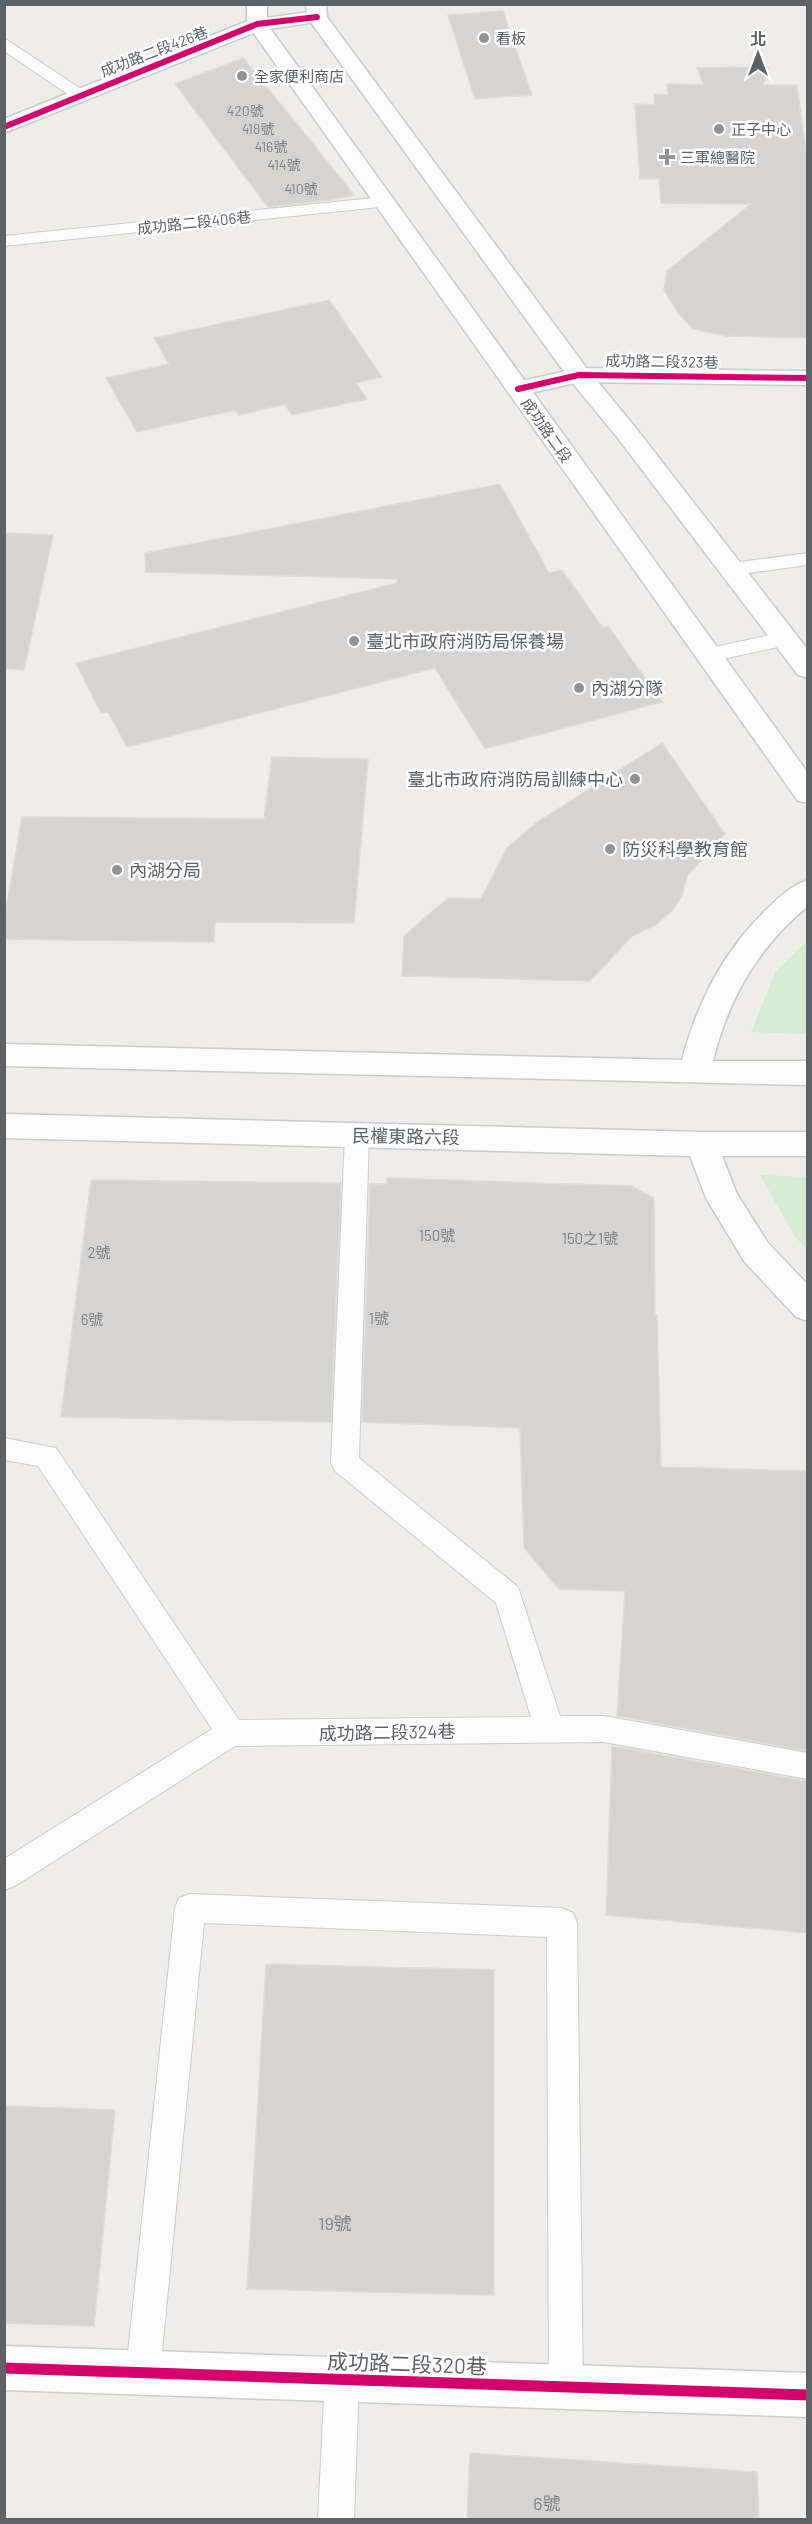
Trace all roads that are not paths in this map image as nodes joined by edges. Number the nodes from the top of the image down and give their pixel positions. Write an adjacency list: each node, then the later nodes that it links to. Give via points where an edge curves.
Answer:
1 (316, 10): 2 (main road, 成功路二段426巷); 8 (main road)
2 (257, 14): 4 (main road, 成功路二段426巷, via 219,41); 6 (main road, 成功路二段)
3 (4, 43): 4 (lane)
4 (81, 96): 5 (main road, 成功路二段426巷)
5 (4, 127)
6 (384, 202): 7 (lane, 成功路二段406巷); 10 (main road, 成功路二段)
7 (4, 241)
8 (579, 375): 9 (main road, 成功路二段323巷); 10 (main road, 成功路二段323巷); 12 (main road)
9 (807, 378)
10 (518, 389): 14 (main road, 成功路二段)
11 (807, 559): 12 (lane)
12 (733, 569): 13 (main road)
13 (785, 639): 14 (lane); 15 (main road)
14 (709, 655): 16 (main road, 成功路二段)
15 (807, 669)
16 (807, 794)
17 (807, 891): 19 (main road, via 769,923 728,977 712,1007)
18 (4, 1055): 19 (main road)
19 (695, 1072): 20 (main road)
20 (807, 1073)
21 (4, 1125): 22 (main road, 民權東路六段)
22 (357, 1135): 23 (main road, 民權東路六段); 27 (lane, via 345,1463 508,1596)
23 (701, 1144): 24 (main road, 民權東路六段); 25 (main road, via 722,1198 756,1252)
24 (807, 1144)
25 (807, 1308)
26 (4, 1449): 28 (lane, via 46,1455)
27 (550, 1730): 28 (lane, 成功路二段324巷); 29 (lane, 成功路二段324巷, via 604,1729)
28 (231, 1733): 30 (lane)
29 (807, 1766)
30 (4, 1876)
31 (4, 2368): 32 (main road, 成功路二段320巷)
32 (143, 2372): 33 (main road, 成功路二段320巷); 34 (lane, via 190,1908 562,1923)
33 (342, 2379): 34 (main road, 成功路二段320巷); 36 (lane)
34 (566, 2387): 35 (main road, 成功路二段320巷)
35 (807, 2395)
36 (336, 2520)

